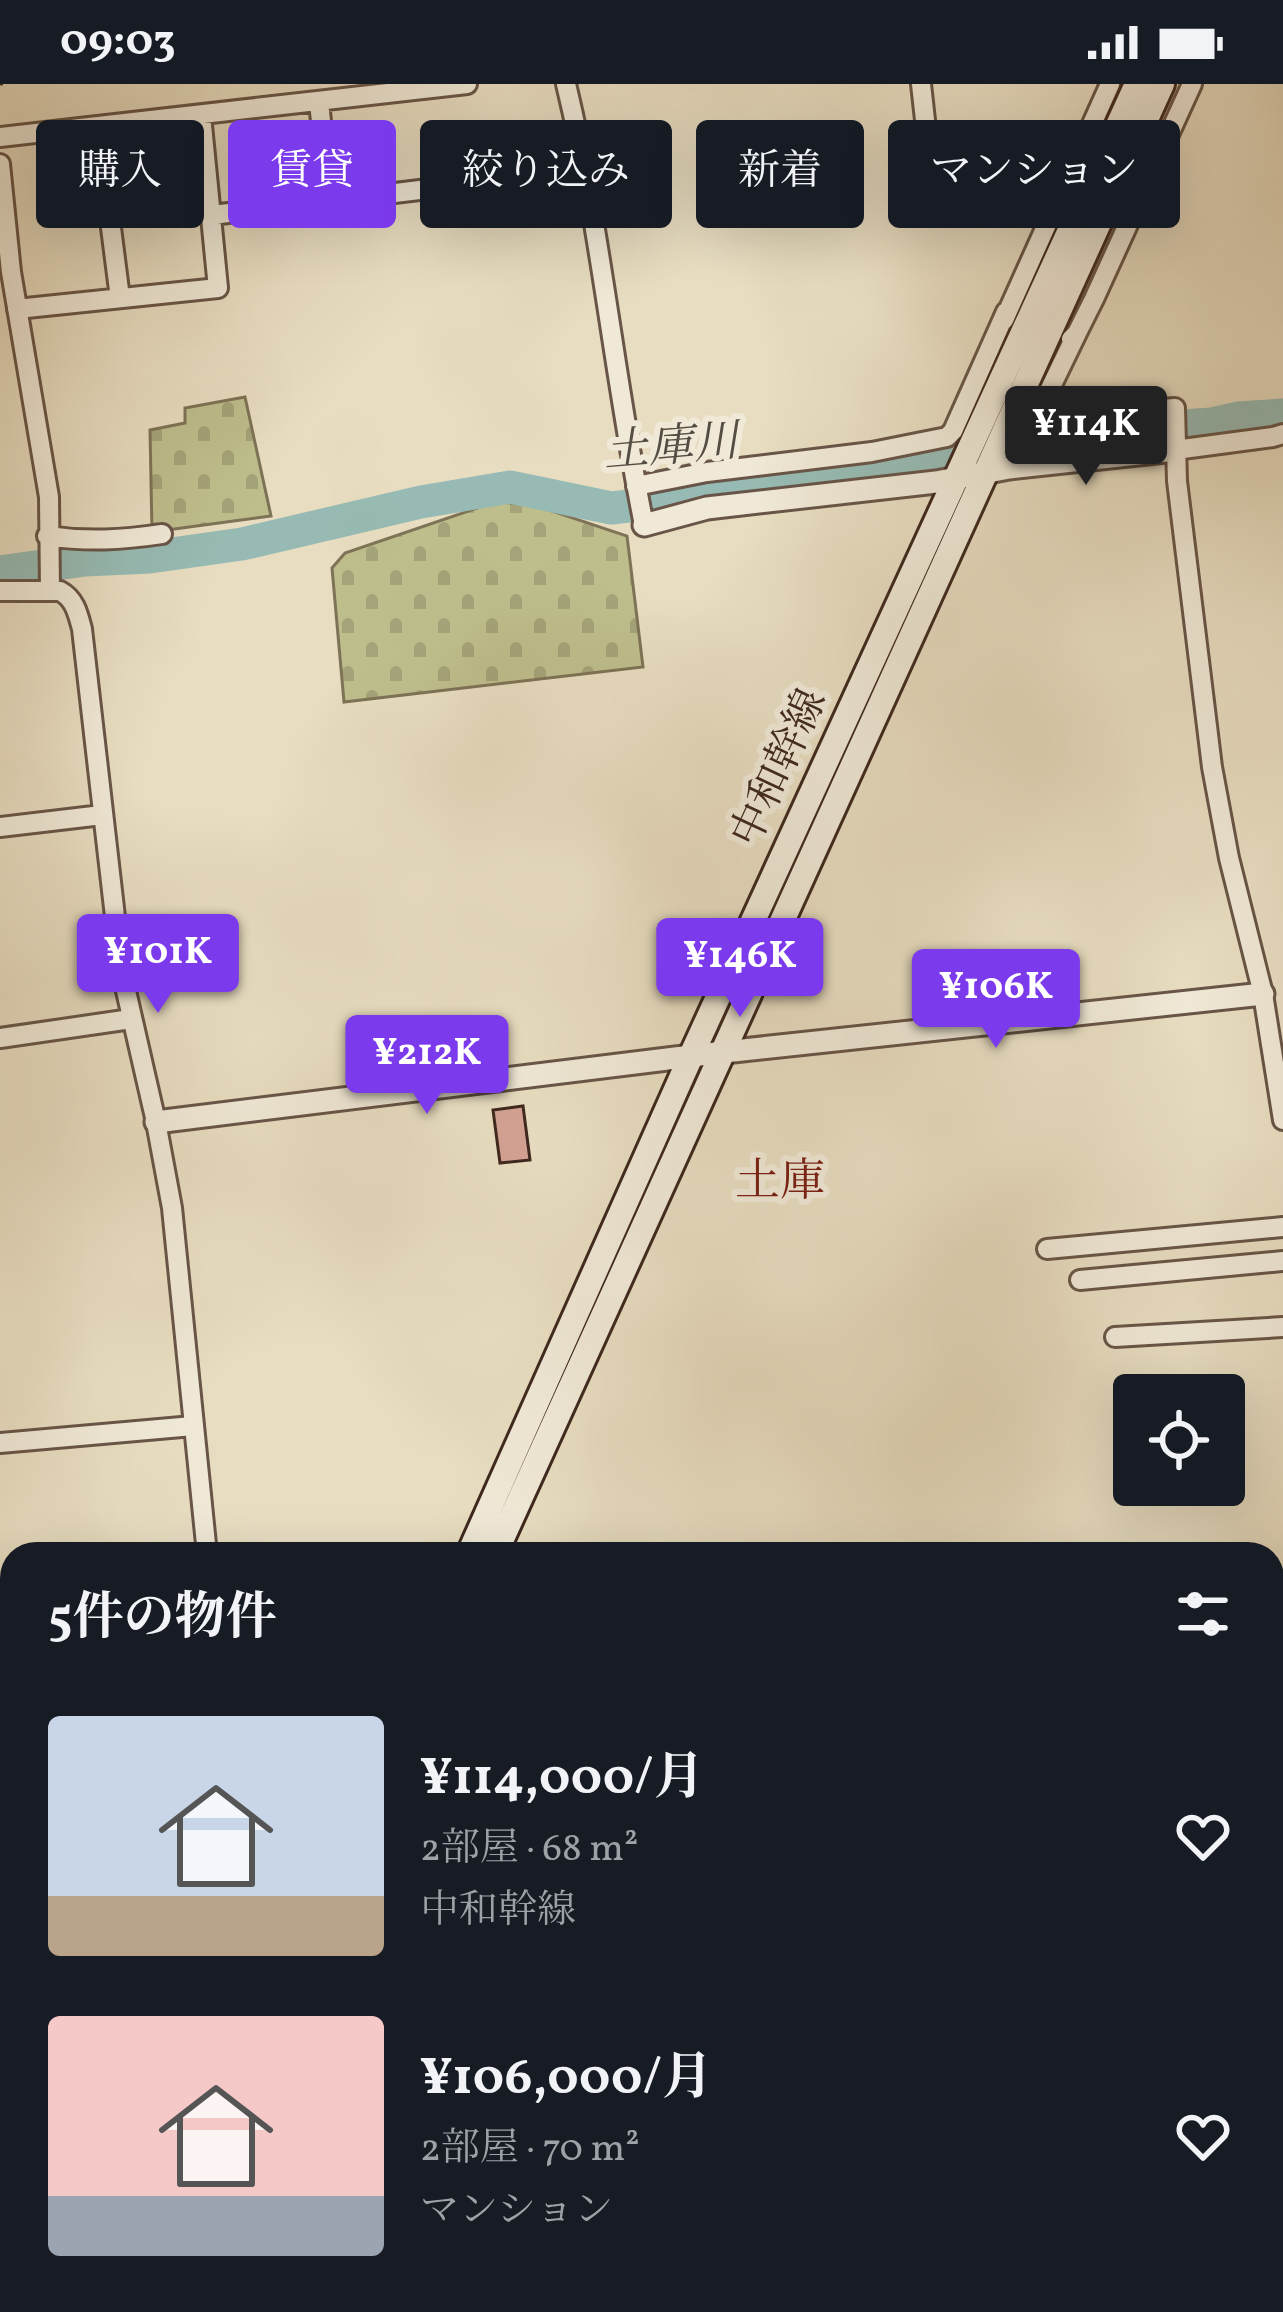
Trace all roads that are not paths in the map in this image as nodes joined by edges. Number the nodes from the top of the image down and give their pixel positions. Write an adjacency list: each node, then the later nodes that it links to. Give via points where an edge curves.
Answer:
1 (466, 84): 8 (street)
2 (566, 84): 12 (street)
3 (921, 84): 13 (street)
4 (1109, 84): 24 (street)
5 (1137, 84): 28 (main road, 中和幹線)
6 (1162, 84): 26 (main road, 中和幹線)
7 (1192, 84): 25 (street)
8 (320, 102): 9 (street); 11 (street)
9 (202, 115): 10 (street); 18 (street)
10 (155, 120)
11 (322, 120)
12 (574, 120)
13 (925, 120)
14 (36, 133): 15 (street)
15 (0, 137)
16 (0, 164): 21 (street)
17 (228, 213): 18 (street)
18 (212, 215): 22 (street, via 218,288)
19 (111, 228): 22 (street)
20 (595, 228): 32 (street)
21 (6, 273): 23 (street)
22 (120, 298): 23 (street)
23 (17, 309): 35 (street, via 49,497)
24 (1006, 312): 28 (street); 32 (street, via 946,437)
25 (1077, 333): 26 (street); 29 (street, via 1047,395 1049,415 1175,408)
26 (1032, 376): 30 (main road, 中和幹線)
27 (1283, 434): 29 (street)
28 (976, 435): 31 (main road, 中和幹線)
29 (1175, 450): 30 (street); 40 (street, via 1212,767)
30 (991, 466): 31 (street); 43 (main road, 中和幹線)
31 (960, 472): 33 (street, via 707,508); 44 (main road, 中和幹線)
32 (636, 486): 33 (street)
33 (644, 525)
34 (161, 534): 35 (street)
35 (47, 536): 36 (street)
36 (50, 590): 37 (street); 38 (street, via 67,595 82,629)
37 (0, 591)
38 (102, 814): 39 (street); 41 (street)
39 (0, 826)
40 (1270, 1002): 43 (street); 45 (street)
41 (131, 1019): 42 (street); 46 (street)
42 (0, 1038)
43 (724, 1052): 44 (street); 57 (main road, 中和幹線)
44 (691, 1056): 46 (street); 56 (main road, 中和幹線)
45 (1283, 1120)
46 (156, 1122): 53 (street)
47 (1283, 1227): 48 (street)
48 (1047, 1249)
49 (1283, 1261): 50 (street)
50 (1079, 1280)
51 (1283, 1327): 52 (street)
52 (1114, 1337)
53 (193, 1426): 54 (street); 55 (street)
54 (0, 1443)
55 (206, 1542)
56 (474, 1542)
57 (500, 1542)

